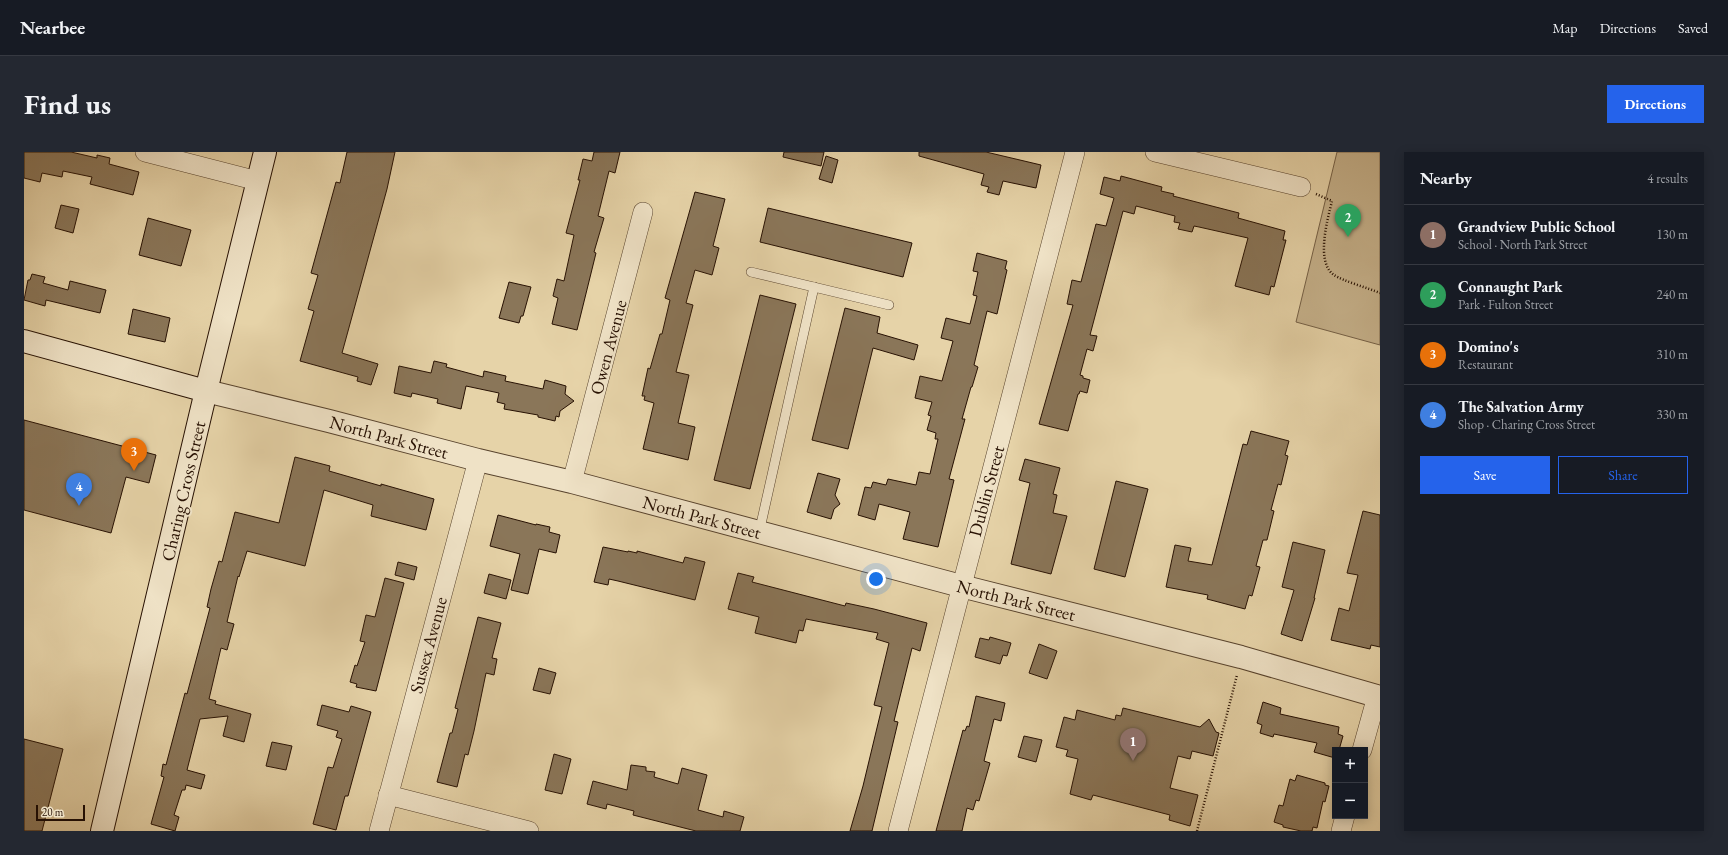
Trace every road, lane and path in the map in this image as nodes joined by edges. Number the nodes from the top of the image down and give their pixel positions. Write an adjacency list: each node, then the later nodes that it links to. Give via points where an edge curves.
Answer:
1 (145, 152): 5 (street)
2 (265, 152): 5 (street, Charing Cross Street)
3 (1075, 152): 17 (street, Dublin Street)
4 (1155, 152): 6 (street)
5 (258, 181): 13 (street, Charing Cross Street)
6 (1300, 187): 10 (path, via 1332,201 1323,240 1325,262 1333,274)
7 (643, 212): 15 (street, Owen Avenue)
8 (751, 272): 9 (lane)
9 (814, 287): 11 (lane); 16 (lane)
10 (1380, 293)
11 (888, 306)
12 (24, 341): 13 (street, North Park Street)
13 (206, 391): 14 (street, North Park Street); 23 (street, Charing Cross Street)
14 (478, 460): 15 (street, North Park Street); 21 (street, Sussex Avenue)
15 (572, 482): 16 (street, North Park Street)
16 (759, 533): 17 (street, North Park Street)
17 (961, 586): 18 (street, North Park Street); 26 (street, Dublin Street)
18 (1242, 657): 19 (street, North Park Street); 27 (path)
19 (1378, 697): 20 (street)
20 (1363, 747)
21 (388, 795): 24 (street, Sussex Avenue); 25 (street)
22 (1344, 819): 28 (street)
23 (102, 831)
24 (379, 831)
25 (529, 831)
26 (898, 831)
27 (1197, 831)
28 (1341, 831)

